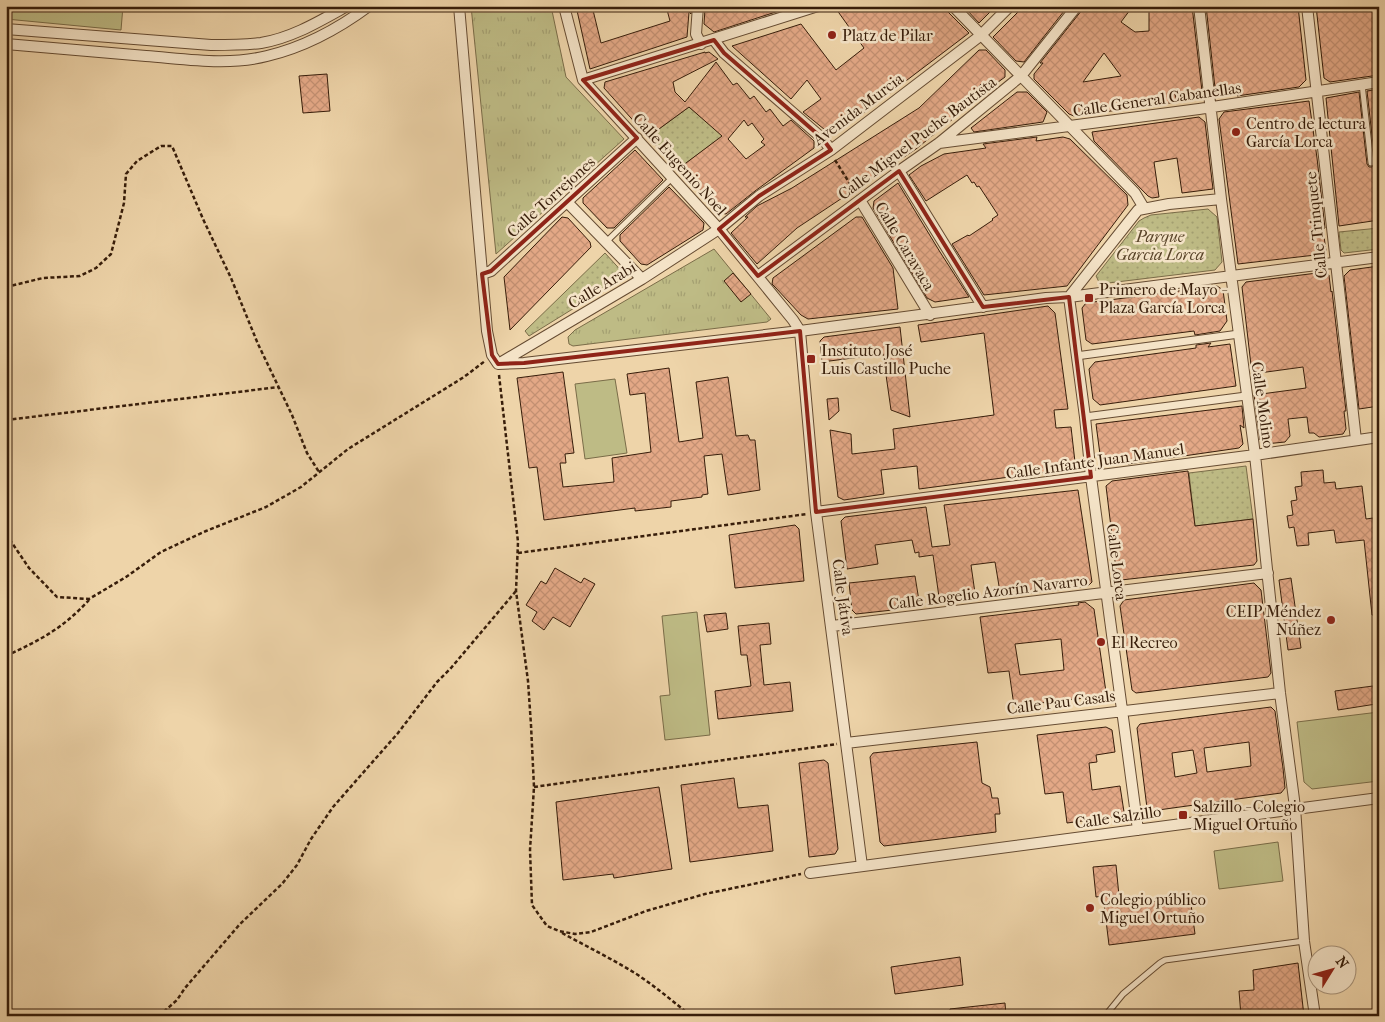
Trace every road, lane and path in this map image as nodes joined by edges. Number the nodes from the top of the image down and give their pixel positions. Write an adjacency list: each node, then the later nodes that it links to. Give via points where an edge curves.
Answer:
1 (347, 6): 12 (street, via 287,36 263,43 238,45)
2 (369, 6): 15 (street, via 324,35 293,49 232,62)
3 (459, 6): 38 (street)
4 (564, 6): 18 (street, Calle Eugenio Noel)
5 (698, 6): 16 (street, via 696,34)
6 (818, 6): 14 (street)
7 (953, 6): 13 (street)
8 (1010, 6): 13 (street, Avenida Murcia)
9 (1077, 6): 17 (street, Calle Miguel Puche Bautista)
10 (1198, 6): 22 (street, Calle Molino)
11 (1308, 6): 21 (street, Calle Trinquete)
12 (6, 29)
13 (980, 36): 17 (street); 26 (street, Avenida Murcia)
14 (714, 40): 16 (street); 26 (street, via 724,53 822,138)
15 (6, 44)
16 (701, 44): 18 (street)
17 (1021, 76): 23 (street); 25 (street, Calle Miguel Puche Bautista)
18 (583, 80): 24 (street, Calle Eugenio Noel)
19 (1379, 82): 20 (street, Calle General Cabanellas)
20 (1362, 84): 21 (street, Calle General Cabanellas); 27 (lane)
21 (1317, 91): 22 (street, Calle General Cabanellas); 37 (street, Calle Trinquete)
22 (1210, 107): 23 (street, Calle General Cabanellas); 30 (street, Calle Molino)
23 (1069, 126): 25 (street, Calle General Cabanellas); 33 (street, via 1135,193)
24 (637, 138): 29 (street, Calle Eugenio Noel); 32 (street, Calle Torrejones)
25 (940, 144): 28 (street, Calle Miguel Puche Bautista)
26 (831, 150): 31 (path, Calle Caravaca); 34 (street, Avenida Murcia, via 759,196)
27 (1371, 163)
28 (899, 171): 31 (street, Calle Miguel Puche Bautista); 44 (street)
29 (673, 177): 34 (street, Calle Eugenio Noel); 35 (lane)
30 (1221, 199): 33 (street); 39 (street, Calle Molino)
31 (860, 200): 40 (street, Calle Miguel Puche Bautista); 45 (street, Calle Caravaca)
32 (567, 202): 35 (street); 38 (street, Calle Torrejones, via 491,271)
33 (1144, 208): 43 (street, via 1136,212)
34 (719, 229): 40 (street, Calle Eugenio Noel); 41 (street, Calle Arabi)
35 (606, 242): 41 (street)
36 (1379, 257): 37 (street)
37 (1336, 263): 39 (street); 55 (street, Calle Trinquete)
38 (482, 274): 49 (street, via 487,331)
39 (1231, 275): 43 (street); 47 (street, Calle Molino)
40 (758, 276): 46 (street, Calle Eugenio Noel)
41 (642, 278): 49 (street, Calle Arabi)
42 (6, 286): 50 (path, via 43,278 80,276 96,268 111,254 124,203 126,174 137,161 161,146 172,146)
43 (1069, 297): 44 (street); 48 (street, Calle Lorca)
44 (983, 307): 45 (street)
45 (930, 315): 46 (street)
46 (800, 331): 49 (street, via 524,363); 59 (street, Calle Játiva)
47 (1239, 334): 48 (street); 51 (street, Calle Molino)
48 (1076, 356): 52 (street, Calle Lorca)
49 (495, 360): 57 (path, via 348,449); 61 (path)
50 (279, 387): 53 (path); 57 (path, via 307,453)
51 (1246, 396): 52 (street); 56 (street, Calle Molino)
52 (1085, 417): 58 (street, Calle Lorca)
53 (6, 420)
54 (1379, 437): 55 (street, Calle Infante Juan Manuel)
55 (1356, 440): 56 (street, Calle Infante Juan Manuel)
56 (1255, 455): 58 (street, Calle Infante Juan Manuel); 62 (street, Calle Molino)
57 (319, 472): 65 (path, via 301,487 266,507 161,552)
58 (1091, 476): 59 (street, Calle Infante Juan Manuel); 64 (street, Calle Lorca)
59 (816, 512): 61 (path); 66 (street, Calle Játiva)
60 (6, 534): 65 (path, via 29,568 57,597)
61 (518, 553): 63 (path)
62 (1268, 573): 64 (street, Calle Rogelio Azorín Navarro); 68 (street, Calle Molino)
63 (516, 592): 71 (path, via 528,681); 79 (path, via 333,807 282,884 240,924)
64 (1106, 592): 66 (street, Calle Rogelio Azorín Navarro); 69 (street, Calle Lorca)
65 (89, 600): 67 (path, via 55,630)
66 (832, 626): 70 (street, Calle Játiva)
67 (6, 656)
68 (1280, 693): 69 (street, Calle Pau Casals); 73 (street, Calle Molino)
69 (1121, 710): 70 (street, Calle Pau Casals); 74 (street, Calle Lorca)
70 (846, 742): 71 (path); 75 (street, Calle Játiva)
71 (534, 787): 77 (path, via 530,850 532,905 548,926)
72 (1379, 798): 73 (street, Calle Salzillo)
73 (1295, 808): 74 (street, Calle Salzillo); 78 (street, Calle Molino)
74 (1138, 830): 75 (street, Calle Salzillo)
75 (862, 866): 76 (street, Calle Salzillo)
76 (810, 873): 77 (path, via 705,894 646,911 591,932)
77 (559, 932): 80 (path, via 637,975)
78 (1304, 941): 81 (lane, via 1165,960 1123,994); 82 (street, Calle Molino)
79 (160, 1016)
80 (691, 1016)
81 (1105, 1016)
82 (1315, 1016)

